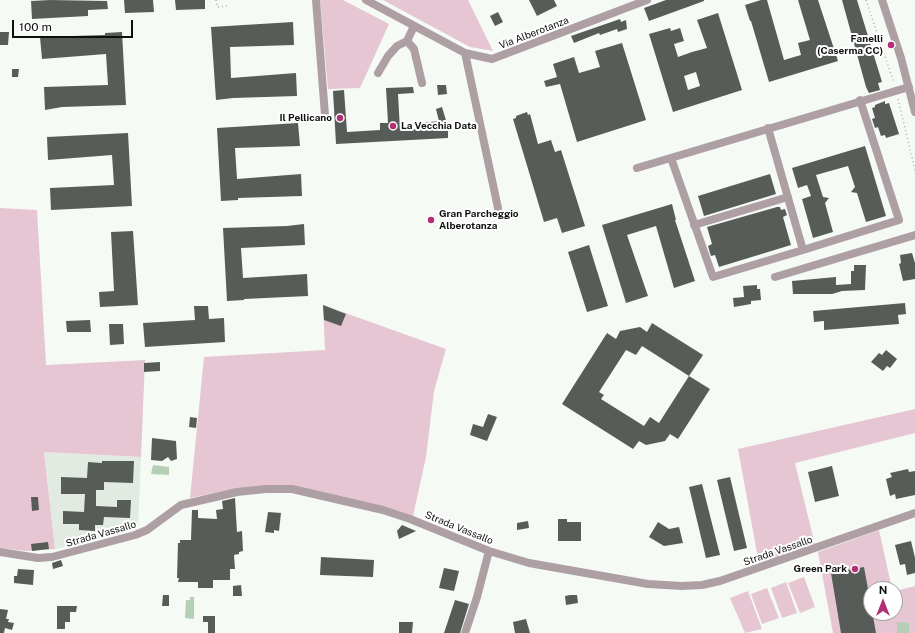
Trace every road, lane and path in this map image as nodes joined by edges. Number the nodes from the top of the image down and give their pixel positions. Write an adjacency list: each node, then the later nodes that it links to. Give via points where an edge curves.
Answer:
1 (216, 0): 7 (path, via 217,6)
2 (316, 0): 18 (street)
3 (366, 0): 8 (street, Via Alberotanza)
4 (647, 0): 10 (street, Via Alberotanza, via 498,57 486,58)
5 (866, 0): 13 (path)
6 (882, 0): 14 (street)
7 (228, 6)
8 (414, 26): 9 (street); 10 (street, Via Alberotanza)
9 (407, 41): 11 (street, via 397,46 388,56); 12 (street, via 414,49)
10 (465, 53): 24 (street)
11 (378, 74)
12 (422, 83)
13 (894, 83)
14 (909, 86): 16 (street); 17 (street)
15 (898, 97): 22 (path)
16 (860, 100): 19 (street); 27 (street, via 899,220)
17 (915, 112)
18 (325, 115)
19 (768, 128): 20 (street); 23 (street)
20 (671, 158): 21 (street); 25 (street)
21 (637, 168)
22 (915, 170)
23 (788, 197): 25 (street); 27 (street)
24 (498, 208)
25 (694, 224): 27 (street, via 713,277)
26 (915, 235): 28 (street)
27 (804, 250)
28 (775, 277)
29 (915, 513): 30 (street, Strada Vassallo, via 801,554 702,585 648,584 529,563)
30 (489, 551): 31 (street, Strada Vassallo, via 383,510 292,489 266,489 237,492 181,505 135,536 52,557 38,558); 32 (street)
31 (0, 552)
32 (465, 633)

